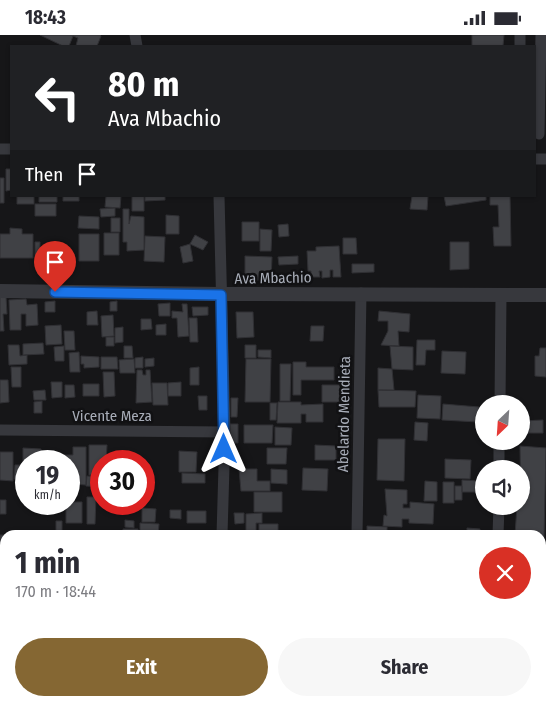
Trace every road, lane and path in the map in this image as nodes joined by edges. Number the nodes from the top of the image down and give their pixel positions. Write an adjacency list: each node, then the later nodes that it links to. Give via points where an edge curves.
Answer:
1 (541, 35): 2 (street)
2 (540, 134)
3 (219, 197): 6 (street)
4 (0, 291): 6 (street, Ava Mbachio)
5 (361, 293): 6 (street, Ava Mbachio); 7 (street, Ava Mbachio); 14 (street, Abelardo Mendieta)
6 (221, 295): 11 (street)
7 (501, 295): 8 (street, Ava Mbachio); 9 (street)
8 (546, 295)
9 (500, 395)
10 (0, 430): 11 (street, Vicente Meza)
11 (225, 432): 13 (street)
12 (498, 515): 15 (street)
13 (222, 530)
14 (357, 530)
15 (498, 530)

